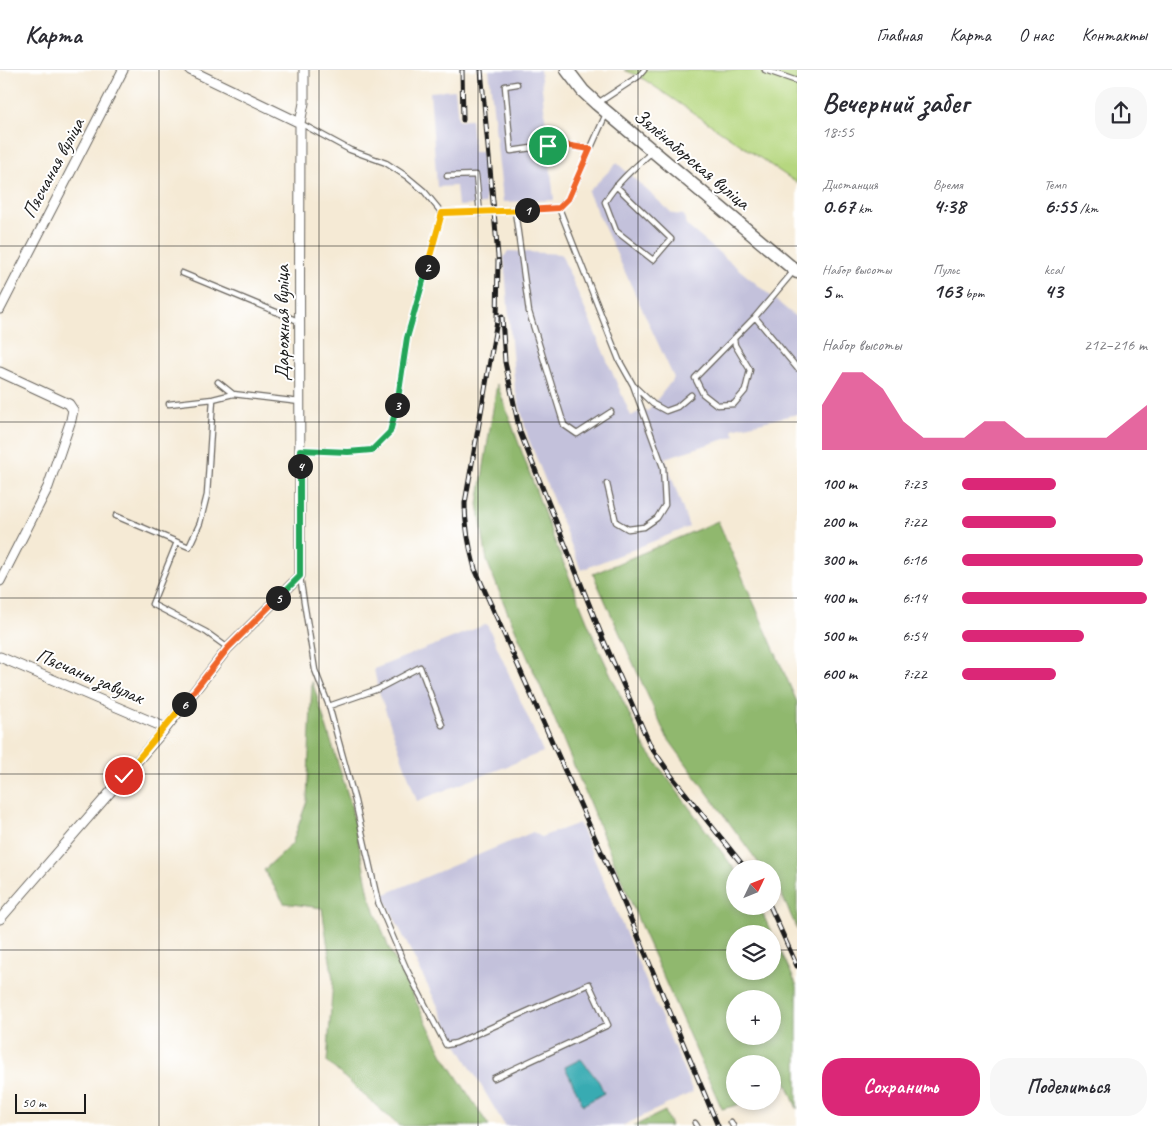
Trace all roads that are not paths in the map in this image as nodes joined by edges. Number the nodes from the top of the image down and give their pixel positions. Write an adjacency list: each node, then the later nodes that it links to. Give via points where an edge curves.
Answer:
1 (123, 70): 21 (street, Пясчаная вуліца)
2 (190, 70): 10 (street)
3 (304, 70): 10 (street, Дарожная вуліца)
4 (567, 70): 9 (main road, Зялёнаборская вуліца)
5 (644, 70): 9 (lane)
6 (765, 70): 7 (lane)
7 (797, 81)
8 (517, 84): 11 (lane, via 505,86 511,151 559,144)
9 (602, 108): 11 (lane); 12 (main road, Зялёнаборская вуліца)
10 (300, 123): 18 (lane, via 350,150 386,163 424,192); 23 (street, Дарожная вуліца)
11 (590, 149): 15 (lane, via 568,199)
12 (653, 151): 14 (lane); 19 (main road, Зялёнаборская вуліца)
13 (446, 176): 17 (lane, via 476,175)
14 (616, 186): 14 (lane, via 605,202 616,231 653,260 671,238)
15 (559, 208): 16 (lane); 28 (lane, via 619,360)
16 (515, 211): 17 (lane); 34 (lane, via 529,312 564,425 577,434)
17 (480, 212): 18 (lane)
18 (442, 213): 35 (lane, via 407,338 390,432 372,450)
19 (796, 271): 22 (lane)
20 (182, 273): 23 (lane)
21 (0, 309)
22 (755, 317): 24 (lane); 25 (lane)
23 (298, 321): 32 (street, Дарожная вуліца)
24 (734, 339): 24 (lane, via 695,378 703,394 717,405 734,404 745,392 750,370)
25 (797, 368)
26 (0, 372): 40 (street, via 69,404 73,410 48,487)
27 (218, 382): 29 (lane)
28 (633, 385): 30 (lane, via 653,404 666,411 677,407); 36 (lane, via 663,467 665,504 657,518 644,527 628,529 616,522)
29 (232, 394): 31 (lane); 32 (lane)
30 (691, 395)
31 (213, 400): 33 (lane); 38 (lane, via 207,495 200,523 188,547)
32 (300, 402): 35 (street, Дарожная вуліца)
33 (169, 404)
34 (611, 412)
35 (300, 450): 39 (street, Дарожная вуліца)
36 (607, 484)
37 (116, 516): 38 (lane)
38 (177, 542): 41 (lane, via 152,604 206,632)
39 (300, 576): 41 (street); 43 (lane, via 315,670)
40 (0, 581)
41 (228, 648): 45 (street)
42 (0, 657): 45 (street, Пясчаны завулак)
43 (329, 706): 44 (lane, via 378,690 420,667); 47 (lane, via 378,902 406,968 446,1045 589,984 608,1025)
44 (442, 725)
45 (166, 728): 46 (street)
46 (0, 919)
47 (494, 1078)

